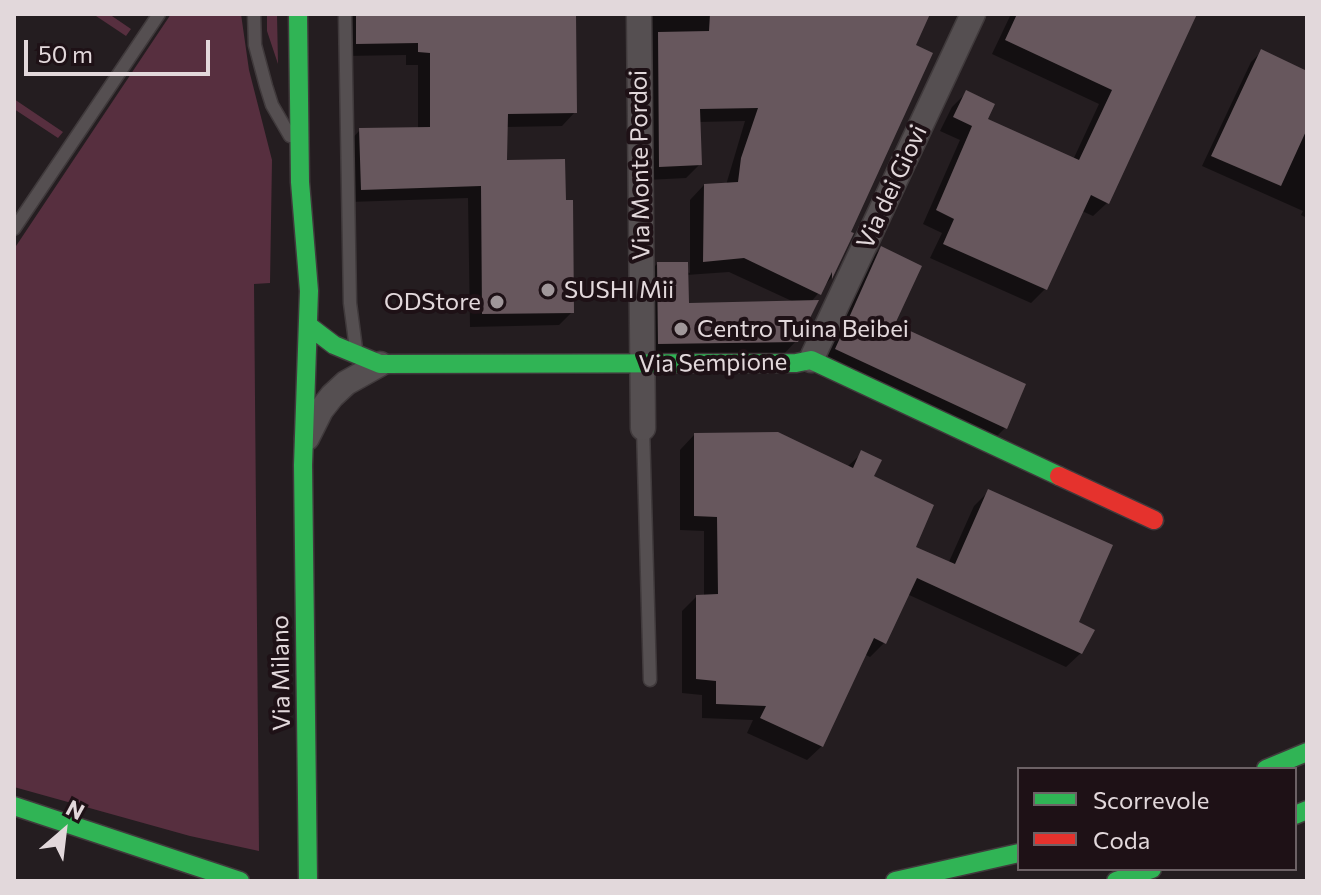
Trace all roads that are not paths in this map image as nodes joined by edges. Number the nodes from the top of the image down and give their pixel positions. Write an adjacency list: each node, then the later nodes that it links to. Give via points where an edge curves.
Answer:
1 (159, 14): 9 (lane)
2 (254, 14): 7 (lane, via 255,45 272,105)
3 (298, 14): 7 (main road, Via Milano)
4 (345, 14): 11 (lane, via 350,303 352,332)
5 (639, 14): 13 (street, Via Monte Pordoi)
6 (973, 14): 12 (street, Via dei Giovi)
7 (300, 152): 8 (main road, Via Milano)
8 (300, 182): 10 (main road, Via Milano); 15 (main road, Via Milano, via 292,292)
9 (14, 229)
10 (309, 326): 11 (main road, Via Sempione); 15 (main road, Via Milano)
11 (368, 360): 13 (main road, Via Sempione); 15 (street, Via Sempione, via 321,410)
12 (811, 360): 13 (main road, Via Sempione); 16 (main road, Via Sempione)
13 (642, 364): 14 (street, Via Monte Pordoi)
14 (643, 428): 17 (lane)
15 (303, 454): 26 (main road, Via Milano)
16 (1154, 520)
17 (650, 680)
18 (1307, 752): 19 (main road)
19 (1271, 767)
20 (14, 806): 25 (main road)
21 (46, 836): 24 (main road)
22 (1017, 853): 27 (main road)
23 (1146, 871): 28 (main road)
24 (228, 881)
25 (240, 881)
26 (308, 881)
27 (895, 881)
28 (1116, 881)

